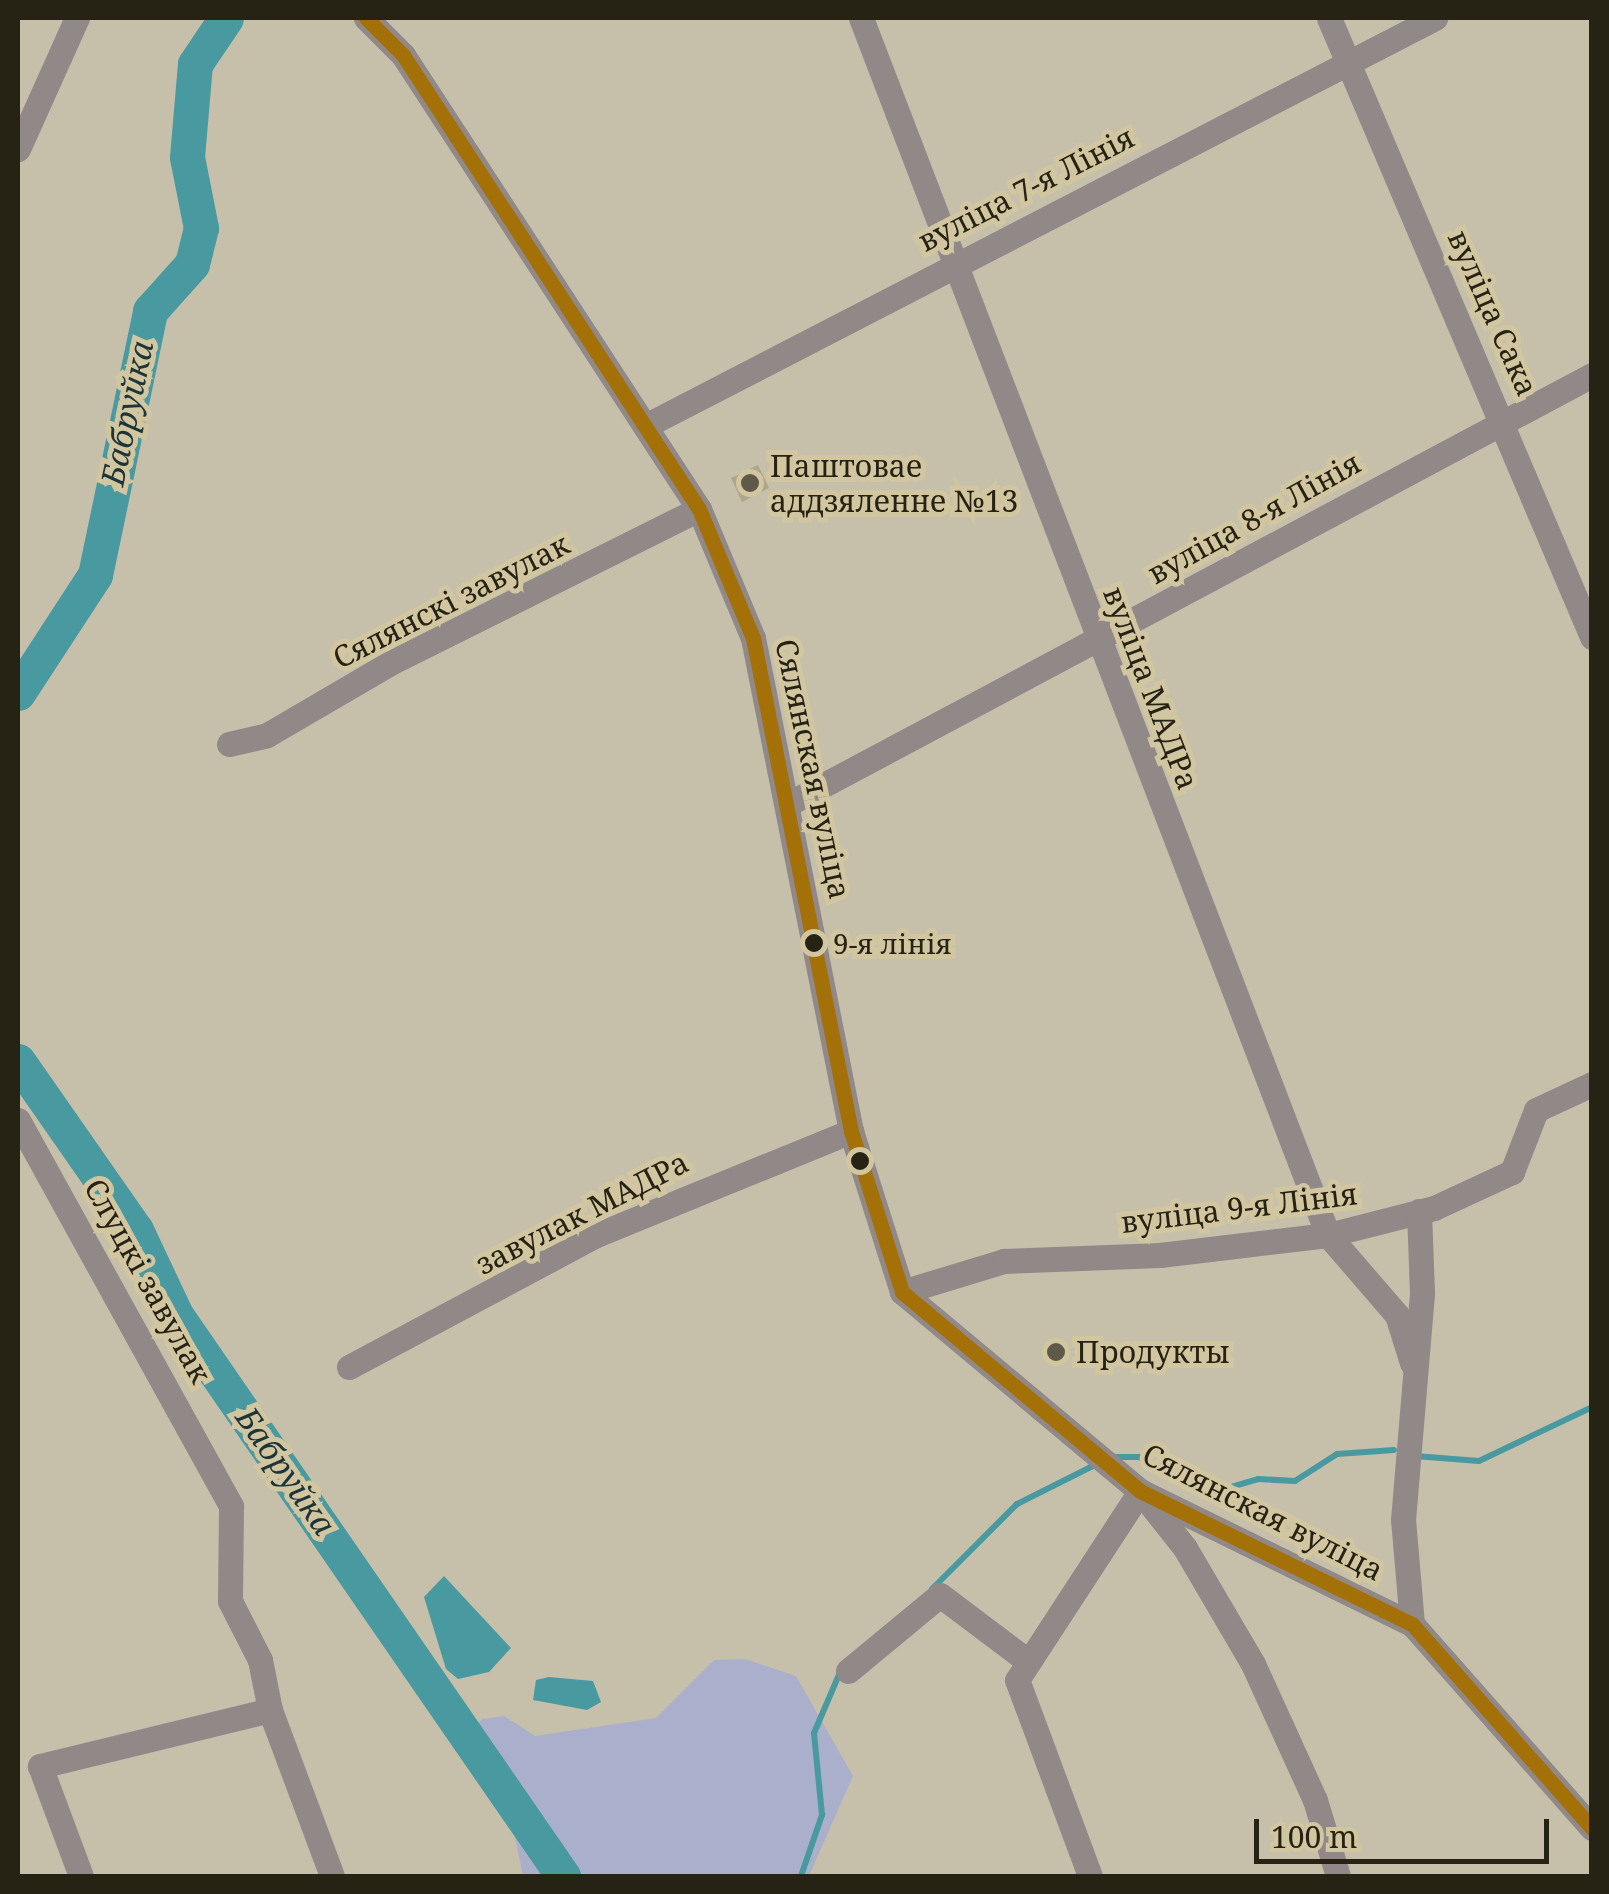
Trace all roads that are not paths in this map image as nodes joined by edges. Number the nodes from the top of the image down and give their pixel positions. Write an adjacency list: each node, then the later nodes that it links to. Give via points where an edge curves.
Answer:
1 (77, 18): 7 (street)
2 (366, 18): 11 (street, Сялянская вуліца, via 403,55)
3 (861, 18): 8 (street, вуліца МАДРа)
4 (1329, 18): 6 (street, вуліца Сака)
5 (1435, 18): 6 (street, вуліца 7-я Лінія)
6 (1348, 63): 8 (street, вуліца 7-я Лінія); 10 (street, вуліца Сака)
7 (18, 149)
8 (955, 261): 11 (street, вуліца 7-я Лінія); 14 (street, вуліца МАДРа)
9 (1592, 375): 10 (street, вуліца 8-я Лінія)
10 (1504, 419): 13 (street, вуліца Сака); 14 (street, вуліца 8-я Лінія)
11 (650, 424): 12 (street, Сялянская вуліца)
12 (699, 509): 15 (street, Сялянскі завулак, via 390,663 267,735); 16 (street, Сялянская вуліца, via 753,638)
13 (1592, 637)
14 (1098, 640): 16 (street, вуліца 8-я Лінія); 21 (street, вуліца МАДРа)
15 (229, 744)
16 (790, 803): 19 (street, Сялянская вуліца)
17 (1592, 1084): 20 (street, вуліца 9-я Лінія, via 1536,1110 1512,1172)
18 (18, 1120): 29 (street, Слуцкі завулак, via 231,1506 230,1600 260,1660)
19 (851, 1131): 22 (street, Сялянская вуліца); 24 (street, завулак МАДРа, via 594,1236)
20 (1419, 1212): 21 (street, вуліца 9-я Лінія); 23 (street, вуліца МАДРа, via 1422,1293)
21 (1328, 1235): 22 (street, вуліца 9-я Лінія, via 1160,1255 1004,1261); 23 (street, вуліца МАДРа, via 1396,1316)
22 (902, 1292): 25 (street, Сялянская вуліца)
23 (1412, 1363): 26 (street, вуліца МАДРа, via 1403,1520)
24 (349, 1367)
25 (1140, 1491): 26 (street, Сялянская вуліца); 27 (street); 35 (street, via 1186,1548 1253,1664 1315,1800)
26 (1412, 1624): 31 (street, Сялянская вуліца)
27 (1029, 1662): 28 (street, via 940,1595); 34 (street, via 1017,1680)
28 (848, 1672)
29 (270, 1710): 30 (street); 33 (street, Слуцкі завулак)
30 (29, 1768): 32 (street)
31 (1592, 1828)
32 (81, 1876)
33 (332, 1876)
34 (1090, 1876)
35 (1338, 1876)

